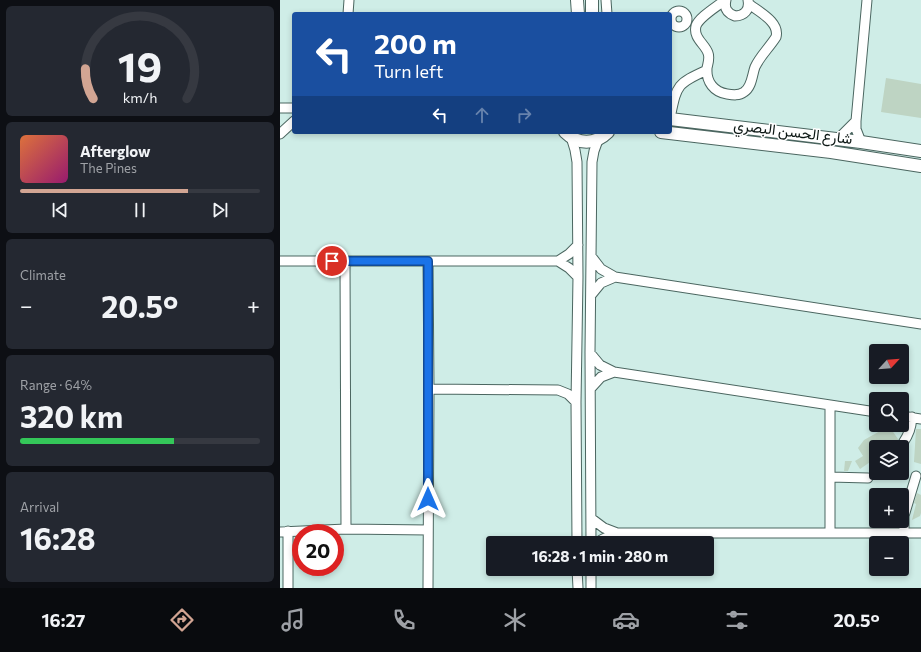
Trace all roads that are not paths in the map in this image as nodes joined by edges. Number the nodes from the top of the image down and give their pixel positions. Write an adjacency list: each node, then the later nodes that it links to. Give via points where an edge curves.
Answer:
1 (349, 0): 8 (street)
2 (577, 0): 9 (main road)
3 (592, 0): 10 (main road)
4 (606, 0): 11 (street)
5 (726, 0): 7 (street, via 728,12 735,16 743,15 748,8); 13 (street)
6 (867, 0): 21 (street)
7 (748, 2): 14 (street, via 774,24 777,33 757,63 747,90 738,95 716,90 709,81)
8 (348, 12)
9 (578, 12)
10 (592, 12)
11 (606, 12)
12 (687, 17): 13 (street, via 694,15)
13 (701, 19): 14 (street, via 696,31 697,37 708,52)
14 (707, 70): 17 (street, via 685,80 679,87)
15 (280, 108): 16 (street)
16 (292, 108)
17 (672, 110)
18 (672, 119): 27 (main road, شارع الحسن البصري)
19 (280, 121): 20 (street)
20 (292, 121)
21 (856, 121): 27 (street); 28 (street, via 856,129)
22 (292, 123): 24 (street)
23 (672, 133): 30 (main road, شارع الحسن البصري, via 838,153)
24 (280, 134)
25 (568, 135): 26 (main road, via 584,142); 31 (street, via 577,162)
26 (603, 136): 32 (street, via 592,156)
27 (838, 140): 28 (main road, شارع الحسن البصري)
28 (862, 142): 29 (main road, شارع الحسن البصري)
29 (921, 151)
30 (921, 166)
31 (578, 245): 36 (street); 37 (street)
32 (591, 256): 38 (street, via 601,269); 39 (street)
33 (280, 261): 34 (street)
34 (345, 261): 35 (street); 56 (street)
35 (428, 261): 36 (street); 45 (street)
36 (558, 261): 37 (street)
37 (578, 277): 43 (street)
38 (615, 277): 39 (street, via 601,283); 40 (street)
39 (592, 294): 41 (street)
40 (921, 324)
41 (590, 353): 42 (street, via 600,365); 44 (street)
42 (614, 372): 44 (street, via 601,377); 48 (street)
43 (576, 378): 46 (street); 47 (street)
44 (591, 388): 55 (street)
45 (429, 389): 46 (street); 57 (street)
46 (558, 390): 47 (street, via 568,394)
47 (576, 402): 63 (street)
48 (830, 405): 49 (street); 53 (street)
49 (869, 411)
50 (917, 418): 51 (street)
51 (905, 440)
52 (916, 476): 61 (street, via 903,520)
53 (830, 477): 54 (street); 59 (street)
54 (868, 478)
55 (592, 519): 60 (street, via 604,528); 64 (street)
56 (346, 529): 57 (street); 58 (street)
57 (428, 530): 69 (street)
58 (284, 531): 68 (street)
59 (830, 532): 60 (street); 61 (street)
60 (618, 533): 65 (street)
61 (904, 533): 62 (street)
62 (921, 533)
63 (577, 536)
64 (591, 536)
65 (608, 536)
66 (577, 576): 70 (street)
67 (591, 576): 71 (street)
68 (288, 588)
69 (428, 588)
70 (578, 588)
71 (591, 588)

